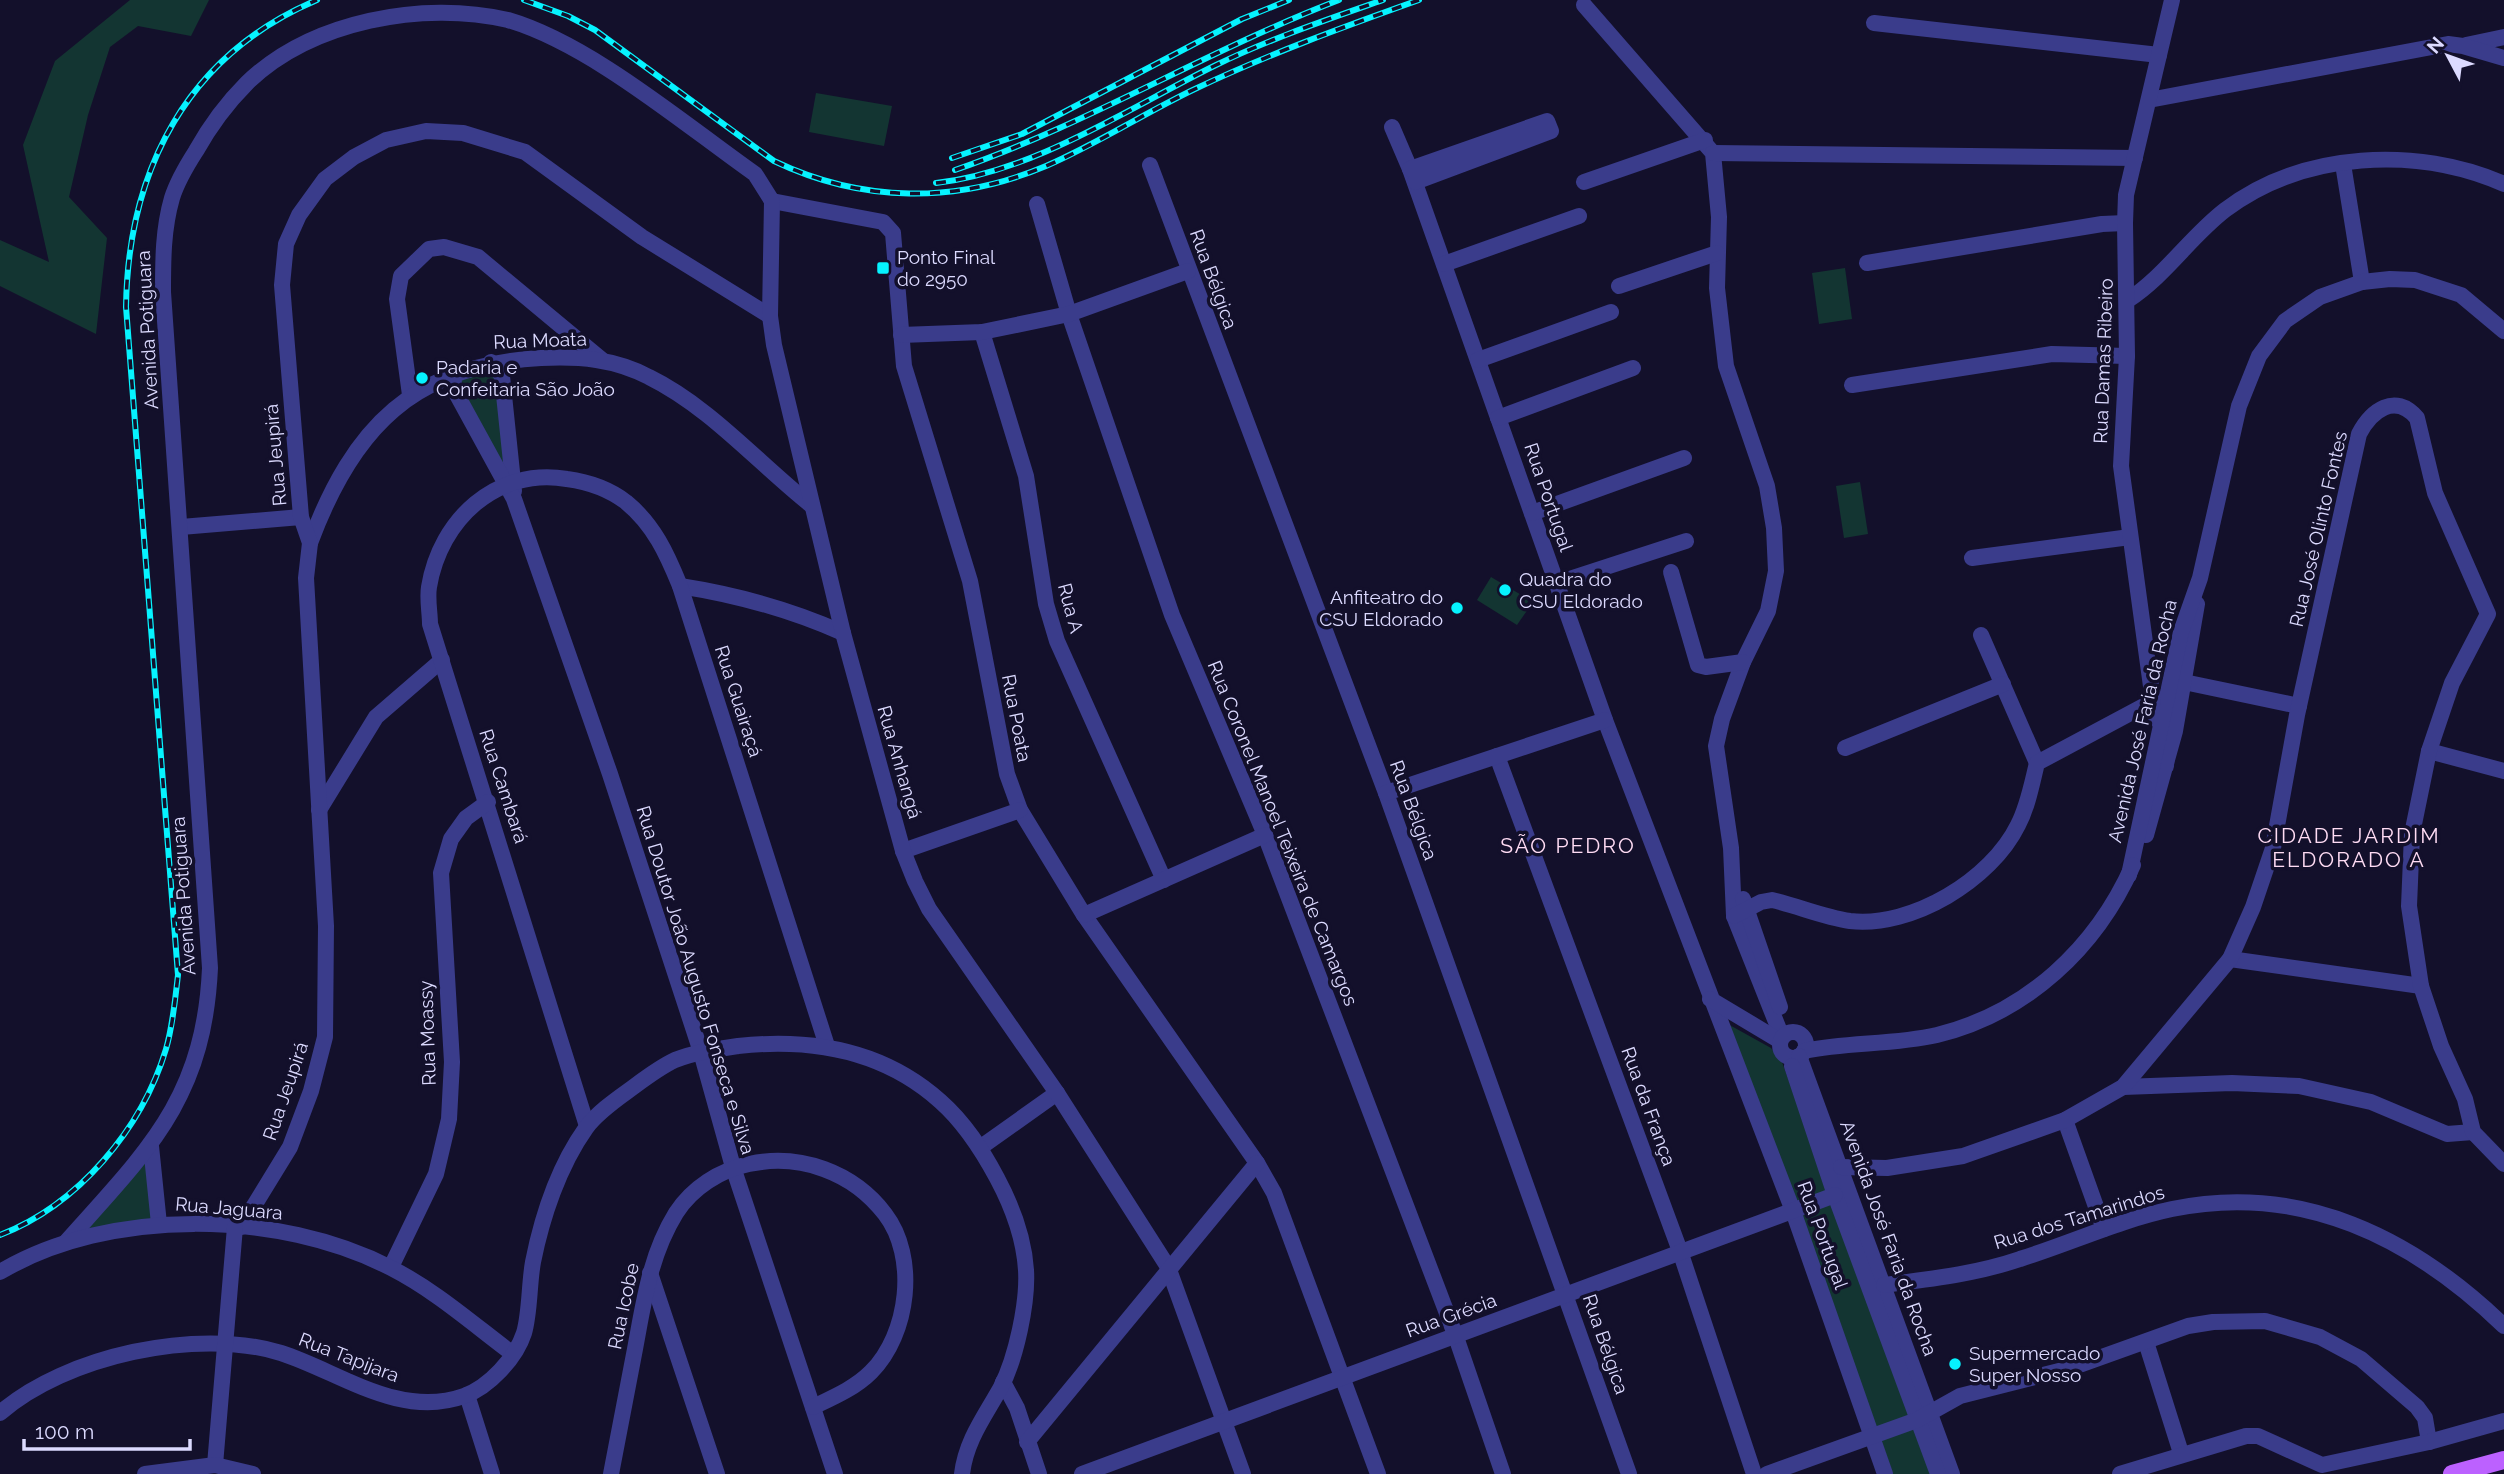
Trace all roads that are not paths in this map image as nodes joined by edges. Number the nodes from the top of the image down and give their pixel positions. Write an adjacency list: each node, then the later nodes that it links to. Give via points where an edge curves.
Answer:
1 (2172, 0): 6 (street, Rua Damas Ribeiro)
2 (1584, 5): 10 (street)
3 (1874, 23): 6 (street)
4 (2504, 37): 5 (street)
5 (2463, 46): 7 (street); 8 (street, via 2430,47)
6 (2159, 55): 8 (street, Rua Damas Ribeiro)
7 (2504, 58)
8 (2149, 100): 11 (street, Rua Damas Ribeiro)
9 (1392, 127): 14 (street, Rua Portugal)
10 (1709, 147): 11 (street); 15 (street); 21 (street, via 1719,217)
11 (2135, 158): 20 (street, Rua Damas Ribeiro)
12 (1150, 164): 24 (street, Rua Bélgica)
13 (2343, 164): 16 (street, via 2380,158 2417,161 2454,167); 25 (street); 27 (street, via 2270,183 2248,195 2225,210 2144,290)
14 (1413, 175): 14 (street, via 1551,131 1547,121); 23 (street, Rua Portugal)
15 (1584, 182)
16 (2504, 184)
17 (772, 201): 30 (street, Rua Anhangá); 33 (street, Rua Poata, via 883,222 893,233); 48 (street, Avenida Potiguara, via 755,174 596,62 512,21 444,9 410,11 370,18 308,43 248,82 215,118 172,196 164,241 163,292)
18 (1037, 204): 29 (street, Rua Coronel Manoel Teixeira de Camargos)
19 (1579, 216): 23 (street)
20 (2125, 223): 22 (street); 27 (street, Rua Damas Ribeiro)
21 (1717, 253): 26 (street); 61 (street, via 1726,366 1767,486 1774,528 1776,571 1768,611)
22 (1867, 263)
23 (1444, 264): 36 (street, Rua Portugal)
24 (1188, 271): 29 (street); 74 (street, Rua Bélgica)
25 (2362, 282): 31 (street, Avenida José Faria da Rocha, via 2415,280 2440,286 2461,295); 54 (street, Avenida José Faria da Rocha, via 2320,297 2286,321 2259,356 2239,406)
26 (1619, 286)
27 (2128, 300): 34 (street, Rua Damas Ribeiro)
28 (1611, 312): 36 (street)
29 (1069, 314): 32 (street); 78 (street, Rua Coronel Manoel Teixeira de Camargos, via 1172,615)
30 (770, 316): 45 (street, Rua Anhangá); 47 (street, Rua Jeupirá, via 642,237 525,152 463,133 426,131 386,140 324,179 286,244 282,285)
31 (2504, 331)
32 (982, 332): 33 (street); 81 (street, Rua A, via 1026,476 1045,604)
33 (901, 335): 77 (street, Rua Poata, via 904,366 970,581 1007,774)
34 (2127, 356): 40 (street, via 2052,354); 49 (street, Rua Damas Ribeiro, via 2121,440)
35 (602, 360): 37 (street, Rua Moata); 41 (street, via 478,257 444,247 429,249 401,276 397,299); 45 (street, Rua Moata, via 650,377 694,405)
36 (1478, 360): 42 (street, Rua Portugal)
37 (491, 362): 39 (street, Rua Moata); 44 (street, Rua Doutor João Augusto Fonseca e Silva, via 502,376)
38 (1633, 368): 42 (street)
39 (452, 374): 41 (street, Rua Moata); 44 (street, Rua Doutor João Augusto Fonseca e Silva, via 456,393)
40 (1852, 384)
41 (410, 395): 51 (street, Rua Moata, via 374,430 341,473)
42 (1498, 418): 46 (street, Rua Portugal)
43 (1684, 458): 46 (street)
44 (511, 488): 56 (street, Rua Guairaçá, via 562,478 617,496 657,536); 60 (street, Rua Cambará, via 462,514 435,560 428,590 430,624); 89 (street, Rua Doutor João Augusto Fonseca e Silva)
45 (811, 505): 58 (street, Rua Anhangá)
46 (1532, 513): 55 (street, Rua Portugal)
47 (301, 517): 48 (street); 51 (street, Rua Jeupirá)
48 (181, 527): 95 (street, Avenida Potiguara, via 209,996 189,1077)
49 (2130, 537): 52 (street); 64 (street, Rua Damas Ribeiro)
50 (1686, 541): 55 (street)
51 (310, 542): 76 (street, Rua Jeupirá, via 306,578)
52 (1972, 558)
53 (1671, 572): 61 (street, via 1698,665)
54 (2200, 578): 57 (street, Avenida José Faria da Rocha); 62 (street, Avenida José Faria da Rocha)
55 (1557, 583): 66 (street, Rua Portugal)
56 (680, 586): 58 (street, via 734,594 791,610); 88 (street, Rua Guairaçá)
57 (2181, 632): 62 (street, via 2180,678); 67 (street, Avenida José Faria da Rocha)
58 (843, 633): 79 (street, Rua Anhangá)
59 (1981, 635): 63 (street)
60 (442, 660): 75 (street, Rua Cambará); 76 (street, via 376,717)
61 (1743, 662): 82 (street, via 1716,746)
62 (2184, 682): 65 (street); 72 (street, Avenida José Faria da Rocha)
63 (2003, 684): 68 (street); 71 (street)
64 (2153, 701): 67 (street, Rua Damas Ribeiro); 71 (street)
65 (2299, 706): 69 (street, Rua José Olinto Fontes, via 2359,435 2367,418 2383,405 2400,405 2417,418 2435,493 2488,614 2452,683); 84 (street, Rua José Olinto Fontes, via 2273,848)
66 (1605, 720): 70 (street); 86 (street, Rua Portugal)
67 (2161, 724): 72 (street, via 2168,735); 80 (street, Avenida José Faria da Rocha)
68 (1845, 748)
69 (2429, 751): 73 (street); 85 (street, Rua José Olinto Fontes, via 2412,834 2410,872 2409,906)
70 (1497, 756): 74 (street); 107 (street, Rua da França)
71 (2036, 763): 82 (street, via 2018,825 1978,876 1947,897 1884,919 1851,921 1772,900)
72 (2166, 766): 80 (street, Avenida José Faria da Rocha, via 2155,811)
73 (2504, 771)
74 (1386, 793): 113 (street, Rua Bélgica)
75 (488, 802): 93 (street, Rua Cambará); 108 (street, Rua Moassy, via 466,818 451,839 441,873 452,1062 449,1119 436,1174)
76 (319, 810): 104 (street, Rua Jeupirá, via 326,926 325,1037 290,1147)
77 (1020, 810): 79 (street); 83 (street, Rua Poata)
78 (1265, 835): 81 (street); 115 (street, Rua Coronel Manoel Teixeira de Camargos)
79 (903, 851): 91 (street, Rua Anhangá, via 929,909)
80 (2129, 875): 87 (street, Avenida José Faria da Rocha, via 2112,908 2084,945 2060,970 2011,1004 1937,1035)
81 (1164, 880): 83 (street)
82 (1741, 912): 87 (street)
83 (1084, 915): 97 (street, Rua Poata)
84 (2230, 960): 85 (street); 90 (street, Rua José Olinto Fontes)
85 (2421, 986): 94 (street, Rua José Olinto Fontes, via 2465,1099)
86 (1713, 1006): 87 (street); 102 (street, Rua Portugal)
87 (1791, 1045): 100 (street, Avenida José Faria da Rocha); 101 (street, Avenida José Faria da Rocha)
88 (827, 1046): 89 (street, Rua Tapijara, via 778,1042); 96 (street, Rua Tapijara, via 912,1080 941,1102)
89 (701, 1052): 93 (street, Rua Tapijara, via 650,1075); 99 (street, Rua Doutor João Augusto Fonseca e Silva)
90 (2123, 1087): 92 (street); 94 (street, via 2299,1086 2371,1102 2447,1135)
91 (1057, 1093): 96 (street); 109 (street, Rua Anhangá)
92 (2065, 1120): 100 (street, via 1963,1156 1887,1168); 105 (street)
93 (587, 1126): 118 (street, Rua Tapijara, via 544,1218 524,1332)
94 (2473, 1132): 98 (street)
95 (151, 1146): 103 (street); 106 (street, Avenida Potiguara)
96 (981, 1147): 120 (street, Rua Tapijara, via 1019,1229 1026,1270 1024,1311)
97 (1257, 1163): 109 (street); 119 (street, Rua Poata, via 1274,1193)
98 (2504, 1164)
99 (733, 1167): 111 (street, Rua Icobe, via 684,1202); 122 (street, Rua Doutor João Augusto Fonseca e Silva); 122 (street, Rua Icobe, via 786,1160 833,1171 886,1215 900,1245 905,1295 892,1343 860,1382)
100 (1841, 1167): 112 (street, Avenida José Faria da Rocha)
101 (1835, 1195): 102 (street, Rua Grécia); 124 (street, Avenida José Faria da Rocha)
102 (1793, 1211): 107 (street, Rua Grécia); 127 (street, Rua Portugal)
103 (159, 1224): 104 (street, Rua Jaguara); 106 (street, Rua Jaguara)
104 (238, 1227): 108 (street, Rua Jaguara, via 322,1242); 117 (street, Rua Jeupirá)
105 (2104, 1229): 112 (street, Rua dos Tamarindos, via 2018,1260 1952,1276); 114 (street, Rua dos Tamarindos, via 2172,1209 2242,1200 2306,1208 2365,1229 2407,1252 2447,1277)
106 (66, 1242): 110 (street, Rua Jaguara)
107 (1680, 1251): 113 (street, Rua Grécia); 146 (street, Rua da França)
108 (391, 1267): 118 (street, Rua Jaguara)
109 (1168, 1267): 125 (street, Rua Anhangá); 128 (street)
110 (1, 1271)
111 (650, 1271): 136 (street, Rua Icobe); 137 (street)
112 (1884, 1285): 124 (street, Avenida José Faria da Rocha)
113 (1567, 1295): 115 (street, Rua Grécia); 145 (street, Rua Bélgica)
114 (2504, 1326)
115 (1455, 1337): 119 (street, Rua Grécia); 144 (street, Rua Coronel Manoel Teixeira de Camargos)
116 (2146, 1342): 124 (street, via 2071,1368 1960,1396); 129 (street, via 2188,1326 2241,1321 2266,1321 2320,1336 2361,1359 2417,1407 2425,1418); 130 (street)
117 (226, 1345): 121 (street, Rua Tapijara, via 281,1353 378,1393 414,1402); 123 (street, Rua Tapijara, via 132,1352 92,1362 49,1378); 132 (street, Rua Jeupirá)
118 (513, 1354): 121 (street, Rua Tapijara, via 490,1380)
119 (1344, 1377): 125 (street, Rua Grécia); 143 (street, Rua Poata)
120 (999, 1389): 128 (street, via 1017,1408); 139 (street, Rua Tapijara, via 969,1444)
121 (467, 1395): 135 (street)
122 (813, 1407): 138 (street, Rua Doutor João Augusto Fonseca e Silva)
123 (0, 1413)
124 (1924, 1415): 127 (street); 149 (street, Avenida José Faria da Rocha); 150 (street, Avenida José Faria da Rocha)
125 (1223, 1420): 141 (street, Rua Grécia); 142 (street, Rua Anhangá)
126 (2504, 1421): 129 (street)
127 (1872, 1438): 147 (street); 148 (street, Rua Portugal)
128 (1027, 1441): 140 (street)
129 (2429, 1442): 130 (street, via 2322,1465 2258,1436 2232,1438)
130 (2181, 1453): 151 (street)
131 (2504, 1460): 152 (main road)
132 (215, 1465): 133 (street); 134 (street)
133 (145, 1474)
134 (253, 1474)
135 (492, 1474)
136 (611, 1474)
137 (717, 1474)
138 (835, 1474)
139 (962, 1474)
140 (1039, 1474)
141 (1082, 1474)
142 (1243, 1474)
143 (1378, 1474)
144 (1503, 1474)
145 (1629, 1474)
146 (1754, 1474)
147 (1767, 1474)
148 (1885, 1474)
149 (1938, 1474)
150 (1952, 1474)
151 (2120, 1474)
152 (2452, 1474)

